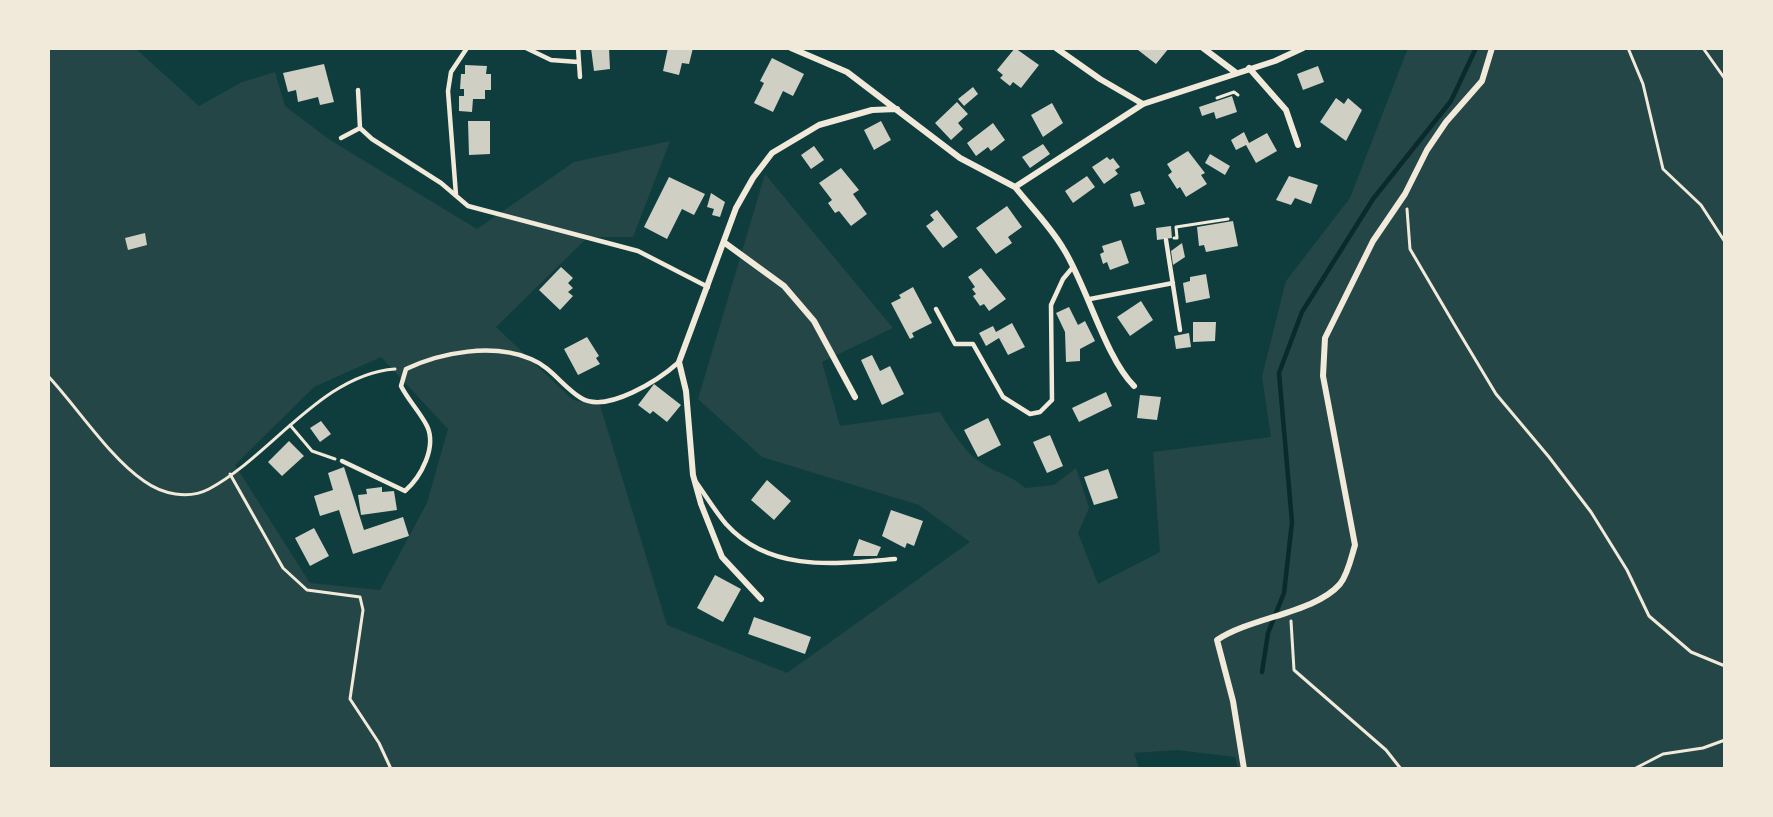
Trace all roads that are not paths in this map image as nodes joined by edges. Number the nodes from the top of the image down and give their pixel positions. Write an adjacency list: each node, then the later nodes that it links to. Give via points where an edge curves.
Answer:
1 (467, 48): 20 (lane, via 451,72 448,91)
2 (526, 48): 9 (lane, via 552,60)
3 (578, 48): 9 (lane)
4 (791, 48): 15 (street, via 847,72)
5 (1056, 48): 14 (street)
6 (1203, 48): 11 (street)
7 (1303, 48): 10 (street)
8 (1492, 48): 36 (street, via 1482,81 1427,150 1405,194 1373,241 1325,338 1323,376 1355,545 1340,584 1323,598 1234,629 1217,640 1233,700)
9 (578, 62): 12 (lane)
10 (1248, 68): 11 (street); 18 (street, via 1286,110)
11 (1235, 72): 14 (street)
12 (580, 77)
13 (358, 90): 16 (lane)
14 (1143, 104): 19 (street)
15 (897, 109): 19 (street, via 960,158); 22 (street, via 872,110 819,125 772,153 736,208)
16 (360, 128): 17 (lane); 20 (lane)
17 (341, 138)
18 (1298, 145)
19 (1015, 187): 23 (street, via 1063,248)
20 (456, 195): 25 (lane, via 478,210 638,251)
21 (1166, 240): 24 (lane)
22 (725, 243): 25 (street); 31 (street, via 784,286 814,321)
23 (1073, 267): 26 (street); 27 (lane, via 1062,279 1051,305 1052,400 1040,412 1030,414 1002,397 973,344 955,344)
24 (1173, 283): 26 (lane); 28 (lane)
25 (708, 287): 29 (street)
26 (1090, 299): 30 (street, via 1122,374)
27 (936, 309)
28 (1180, 330)
29 (679, 362): 32 (lane, via 644,387 607,401 592,402 581,398 545,366 513,354 470,352 420,362 406,369 401,386 429,429 424,464 414,483 405,491); 33 (street, via 686,391)
30 (1134, 386)
31 (855, 397)
32 (342, 461)
33 (694, 480): 34 (lane, via 725,523 744,540 769,553 813,564); 35 (street, via 722,557)
34 (895, 560)
35 (762, 599)
36 (1244, 769)

